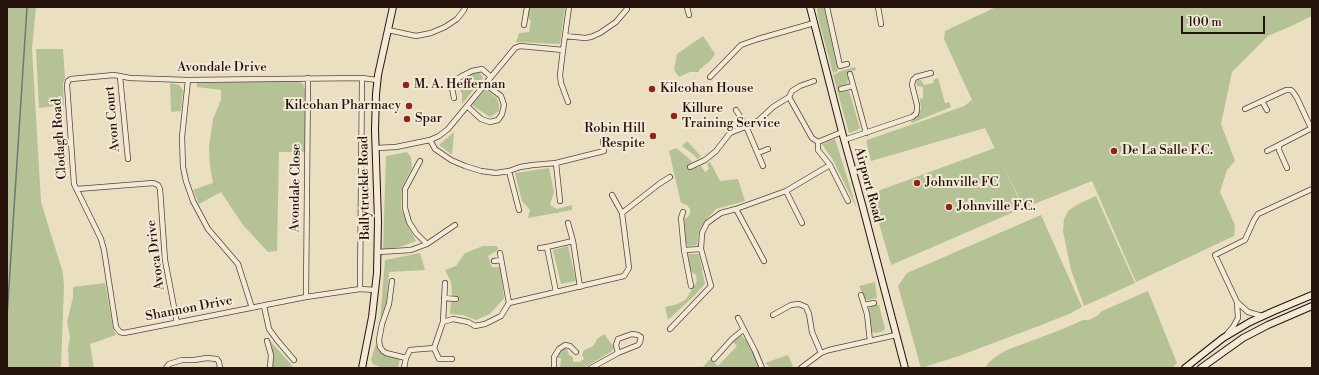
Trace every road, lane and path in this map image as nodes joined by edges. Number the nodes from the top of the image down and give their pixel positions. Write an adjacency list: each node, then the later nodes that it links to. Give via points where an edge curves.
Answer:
1 (393, 7): 14 (main road, Ballytruckle Road)
2 (465, 7): 14 (street, via 457,19 431,33 416,36)
3 (527, 7): 13 (street)
4 (569, 7): 15 (street)
5 (687, 7): 10 (street)
6 (810, 7): 11 (main road, Airport Road)
7 (827, 7): 17 (street, via 840,66)
8 (878, 7): 12 (street)
9 (627, 9): 15 (street, via 616,22 591,37)
10 (689, 15)
11 (814, 23): 22 (street, via 741,45); 42 (main road, Airport Road)
12 (880, 24)
13 (524, 25)
14 (388, 30): 26 (main road, Ballytruckle Road)
15 (565, 36): 16 (street)
16 (563, 50): 21 (street, via 520,46 515,48); 35 (street, via 560,75)
17 (847, 64)
18 (850, 74): 30 (street)
19 (931, 74): 43 (street, via 913,80 916,114)
20 (120, 77): 25 (street, Avondale Drive); 27 (street, Avondale Drive, via 114,75 71,78); 53 (street, Avon Court)
21 (491, 77): 29 (street); 33 (street, via 482,69 472,70 454,81)
22 (710, 77)
23 (308, 78): 24 (street, Avondale Drive); 25 (street, Avondale Drive); 95 (street, Avondale Close)
24 (362, 78): 26 (street, Avondale Drive); 90 (street)
25 (188, 80): 104 (street, via 182,138 186,181 208,229 238,264)
26 (378, 80): 49 (main road, Ballytruckle Road, via 375,111)
27 (68, 81): 62 (street, Clodagh Road, via 74,184)
28 (814, 81): 32 (street, via 792,91)
29 (485, 84): 36 (street); 36 (street, via 501,96 504,105 498,120 490,122 481,119)
30 (853, 86): 31 (street); 43 (street)
31 (841, 89)
32 (789, 97): 40 (street, via 759,120); 47 (street, via 812,138)
33 (454, 98)
34 (1262, 101): 37 (street); 39 (street); 41 (street, via 1291,90)
35 (568, 102)
36 (467, 106): 44 (street, via 448,130)
37 (1245, 109)
38 (736, 110): 40 (street)
39 (1267, 110)
40 (746, 126): 52 (street); 58 (street, via 730,133 716,151)
41 (1312, 128): 48 (street)
42 (842, 132): 46 (main road, Airport Road); 47 (street)
43 (866, 133): 46 (street)
44 (430, 140): 49 (street); 60 (street, via 440,153 465,166 496,173)
45 (603, 140): 55 (street, via 604,151)
46 (844, 140): 113 (main road, Airport Road)
47 (818, 142): 56 (street, via 818,150)
48 (1279, 145): 51 (street); 59 (street)
49 (376, 148): 81 (main road, Ballytruckle Road)
50 (768, 149): 52 (street)
51 (1267, 151)
52 (758, 152): 57 (street)
53 (128, 159)
54 (420, 161): 76 (street, via 405,189 405,208 409,222)
55 (556, 163): 60 (street, via 526,166); 66 (street)
56 (830, 165): 64 (street); 67 (street)
57 (763, 166)
58 (690, 167)
59 (1287, 168)
60 (509, 171): 69 (street)
61 (670, 177): 71 (street)
62 (77, 190): 109 (street, Avoca Drive, via 153,183 158,185 165,260); 111 (street, Clodagh Road, via 101,239)
63 (1312, 190): 99 (street, via 1258,214 1245,240 1215,255)
64 (786, 191): 68 (street); 72 (street)
65 (612, 194): 71 (street)
66 (560, 201)
67 (848, 201)
68 (736, 209): 79 (street, via 721,213 707,223 702,233); 84 (street)
69 (519, 210)
70 (684, 212): 80 (street, via 681,218)
71 (622, 213): 89 (street, via 629,268 627,272 624,276)
72 (802, 222)
73 (568, 223): 75 (street)
74 (455, 225): 76 (street)
75 (573, 241): 77 (street); 89 (street)
76 (427, 244): 81 (street, via 411,250)
77 (547, 247): 78 (street); 92 (street)
78 (540, 248)
79 (701, 249): 80 (street); 110 (street, via 711,286)
80 (684, 250): 88 (street)
81 (378, 252): 91 (main road, Ballytruckle Road)
82 (500, 253): 83 (street)
83 (501, 260): 85 (street); 100 (street)
84 (764, 260)
85 (494, 261)
86 (392, 281): 121 (street, via 389,304 379,340 380,347 386,353)
87 (445, 283): 96 (street)
88 (691, 286)
89 (580, 287): 92 (street)
90 (360, 289): 91 (street, Shannon Drive); 95 (street, Shannon Drive)
91 (376, 290): 128 (main road, Ballytruckle Road)
92 (556, 292): 100 (street)
93 (861, 295): 101 (street)
94 (1312, 295): 106 (main road)
95 (306, 297): 102 (street, Shannon Drive)
96 (444, 298): 97 (street); 108 (street)
97 (456, 299)
98 (874, 302): 101 (street)
99 (1237, 302): 106 (street, via 1248,312); 114 (street, via 1238,318)
100 (509, 303): 108 (street, via 501,316 485,324 475,326 453,319)
101 (864, 305): 116 (street)
102 (264, 306): 104 (street, Shannon Drive); 124 (street, via 269,329)
103 (1312, 306): 136 (main road, via 1243,338)
104 (252, 308): 109 (street, Shannon Drive)
105 (772, 315): 120 (street, via 791,305 799,304 806,307 812,332)
106 (1262, 316): 114 (main road)
107 (738, 318): 112 (street)
108 (443, 322): 117 (street)
109 (177, 323): 111 (street, Shannon Drive, via 124,333)
110 (670, 328)
111 (118, 330)
112 (743, 330): 123 (street); 132 (street)
113 (896, 335): 116 (street); 134 (main road, Airport Road)
114 (1223, 338): 135 (main road)
115 (267, 341): 127 (street, via 271,355)
116 (870, 341): 120 (street)
117 (434, 348): 121 (street, via 410,350); 122 (street, via 439,359)
118 (576, 352): 130 (street, via 565,345 559,349 554,356)
119 (618, 353): 119 (street, via 618,339 632,334 641,337 638,345); 131 (street)
120 (821, 353): 133 (street)
121 (406, 358): 129 (street)
122 (452, 359)
123 (714, 359)
124 (294, 360)
125 (166, 368): 126 (street, via 169,364 182,360 207,358 217,359)
126 (220, 368)
127 (270, 368)
128 (363, 368)
129 (404, 368)
130 (554, 368)
131 (591, 368)
132 (762, 368)
133 (801, 368)
134 (905, 368)
135 (1185, 368)
136 (1201, 368)

